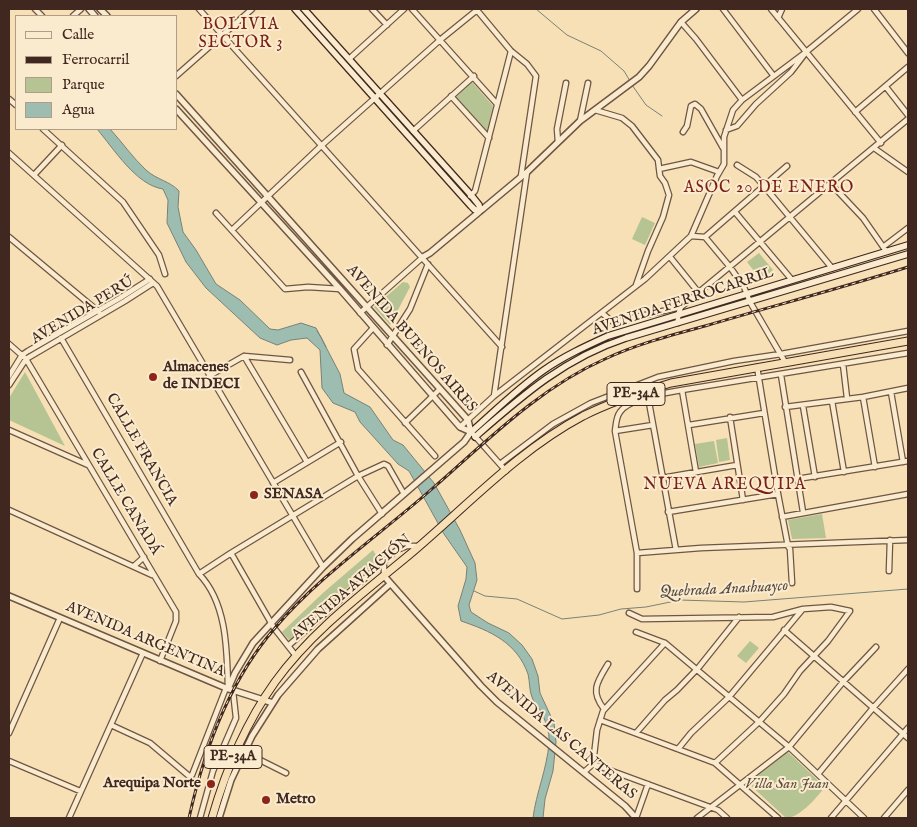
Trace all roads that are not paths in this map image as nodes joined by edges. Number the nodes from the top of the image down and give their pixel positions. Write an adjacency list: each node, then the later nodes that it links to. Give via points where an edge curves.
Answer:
1 (199, 9): 18 (street)
2 (252, 9): 18 (street)
3 (295, 9): 33 (main road)
4 (304, 9): 23 (main road)
5 (372, 9): 17 (street)
6 (404, 9): 17 (street)
7 (412, 9): 19 (street)
8 (476, 9): 19 (street); 20 (street)
9 (696, 9): 16 (street)
10 (723, 9): 26 (street)
11 (772, 9): 15 (street)
12 (782, 9): 15 (street)
13 (858, 9): 21 (street)
14 (874, 9): 22 (street)
15 (778, 18): 21 (street)
16 (681, 22): 34 (street); 36 (street, via 639,77)
17 (387, 25): 23 (street)
18 (223, 35): 25 (street); 50 (street)
19 (440, 40): 27 (street); 33 (street)
20 (511, 51): 35 (street); 61 (street, via 536,76)
21 (806, 52): 26 (street); 38 (street); 43 (street, via 737,126)
22 (908, 53)
23 (349, 59): 33 (main road)
24 (908, 67): 30 (street)
25 (178, 74)
26 (773, 75): 34 (street)
27 (474, 76): 32 (street); 35 (street)
28 (588, 82): 41 (street)
29 (566, 84): 47 (street, via 557,129)
30 (886, 87): 38 (street); 39 (street)
31 (178, 96): 64 (street, AVENIDA BUENOS AIRES)
32 (451, 96): 44 (street); 46 (street)
33 (378, 97): 44 (main road); 50 (street); 65 (main road)
34 (742, 100): 43 (street, via 733,110)
35 (497, 104): 46 (street)
36 (595, 110): 41 (street); 56 (street, via 628,121 658,160)
37 (178, 111): 66 (street, AVENIDA BUENOS AIRES)
38 (855, 112): 48 (street)
39 (908, 115)
40 (908, 119): 48 (street)
41 (580, 121): 47 (street)
42 (44, 130): 49 (street)
43 (726, 130): 52 (street)
44 (413, 131): 65 (main road)
45 (683, 132): 52 (street, via 691,106 695,104)
46 (489, 138): 65 (street, via 475,191)
47 (558, 142): 57 (street)
48 (881, 143): 51 (street)
49 (62, 145): 60 (street); 85 (street, via 123,202 159,255)
50 (321, 146): 64 (street); 80 (street)
51 (874, 148): 59 (street); 62 (street)
52 (724, 150): 58 (street, via 724,164)
53 (9, 153): 60 (street)
54 (736, 165): 63 (street)
55 (787, 166): 63 (street)
56 (659, 169): 58 (street, via 691,162); 88 (street, via 669,195)
57 (527, 172): 61 (street); 107 (street)
58 (719, 172): 73 (street)
59 (908, 172)
60 (34, 175): 87 (street)
61 (521, 176): 67 (street)
62 (830, 183): 70 (street); 78 (street, via 863,218)
63 (764, 186): 68 (street); 70 (street)
64 (267, 195): 66 (street); 93 (street, AVENIDA BUENOS AIRES)
65 (468, 198): 67 (main road, via 479,205)
66 (260, 202): 72 (street); 89 (street, AVENIDA BUENOS AIRES)
67 (480, 210): 80 (street)
68 (735, 212): 75 (street); 76 (street)
69 (216, 213): 72 (street)
70 (790, 216): 76 (street); 84 (street)
71 (908, 228): 78 (street)
72 (232, 230): 89 (street, via 285,289)
73 (691, 236): 75 (street); 81 (street)
74 (9, 237): 96 (street)
75 (705, 237): 83 (street)
76 (760, 242): 83 (street); 86 (street)
77 (908, 245): 78 (main road, AVENIDA FERROCARRIL)
78 (884, 249): 84 (main road, AVENIDA FERROCARRIL)
79 (908, 254): 92 (main road, AVENIDA FERROCARRIL)
80 (423, 257): 82 (street); 93 (street)
81 (670, 257): 88 (street); 90 (street)
82 (428, 264): 102 (street, via 410,309); 107 (street)
83 (730, 267): 90 (street); 91 (street)
84 (832, 268): 86 (main road, AVENIDA FERROCARRIL)
85 (165, 274)
86 (792, 280): 91 (main road, AVENIDA FERROCARRIL)
87 (151, 281): 96 (street, AVENIDA PERÚ); 119 (street)
88 (636, 286): 95 (street)
89 (340, 289): 97 (street, AVENIDA BUENOS AIRES)
90 (699, 293): 94 (street)
91 (747, 294): 92 (street); 98 (main road, AVENIDA FERROCARRIL)
92 (750, 302): 99 (main road, AVENIDA FERROCARRIL); 109 (street)
93 (367, 307): 97 (street); 102 (street, AVENIDA BUENOS AIRES)
94 (681, 307): 95 (street, via 614,322); 98 (street)
95 (602, 312): 127 (street)
96 (101, 313): 103 (street, AVENIDA PERÚ); 111 (street, AVENIDA PERÚ)
97 (360, 313): 100 (street, AVENIDA BUENOS AIRES)
98 (678, 315): 99 (street); 143 (main road, AVENIDA FERROCARRIL, via 608,336 544,369)
99 (678, 323): 143 (main road, AVENIDA FERROCARRIL, via 614,342 577,358)
100 (372, 328): 106 (street, AVENIDA BUENOS AIRES); 137 (street, via 354,349 358,369)
101 (908, 331): 109 (street)
102 (392, 337): 106 (street); 123 (street, AVENIDA BUENOS AIRES)
103 (61, 338): 111 (street, AVENIDA PERÚ); 183 (street, CALLE FRANCIA)
104 (908, 341): 113 (highway, PE-34A)
105 (9, 344): 111 (street, CALLE CANADÁ)
106 (387, 345): 126 (street, AVENIDA BUENOS AIRES)
107 (502, 347): 127 (street)
108 (908, 353): 114 (street)
109 (781, 354): 113 (street); 148 (street, via 683,371 591,403 553,424)
110 (244, 356): 112 (street); 119 (street); 146 (street)
111 (24, 357): 118 (street, AVENIDA PERÚ); 121 (street, AVENIDA PERÚ); 149 (street, CALLE CANADÁ)
112 (290, 360)
113 (786, 362): 115 (highway, PE-34A)
114 (843, 364): 117 (street); 130 (street)
115 (757, 367): 120 (street); 152 (highway, PE-34A, via 671,383 616,402 556,433)
116 (301, 372): 144 (street)
117 (781, 375): 120 (street); 133 (street)
118 (9, 376)
119 (210, 376): 159 (street)
120 (759, 378): 124 (street); 134 (street)
121 (9, 385)
122 (908, 388): 125 (street)
123 (440, 389): 126 (street); 136 (street, AVENIDA BUENOS AIRES)
124 (682, 390): 129 (street); 139 (street)
125 (891, 392): 128 (street); 147 (street)
126 (433, 396): 137 (street); 140 (street, AVENIDA BUENOS AIRES)
127 (494, 396): 136 (street)
128 (863, 396): 130 (street); 151 (street)
129 (648, 397): 138 (street); 142 (street, via 624,407 617,418)
130 (847, 398): 131 (street)
131 (832, 401): 132 (street); 154 (street)
132 (804, 406): 133 (street); 156 (street)
133 (785, 407): 158 (street)
134 (764, 413): 135 (street); 161 (street)
135 (730, 417): 139 (street); 150 (street)
136 (468, 420): 140 (street); 143 (street, AVENIDA BUENOS AIRES)
137 (405, 423): 145 (street)
138 (653, 425): 142 (street); 157 (street)
139 (689, 425): 153 (street)
140 (460, 427): 143 (street, AVENIDA BUENOS AIRES)
141 (9, 430): 149 (street)
142 (615, 431): 176 (street)
143 (473, 434): 148 (street); 160 (street, AVENIDA FERROCARRIL)
144 (340, 442): 146 (street); 155 (street)
145 (435, 456)
146 (307, 462): 159 (street)
147 (906, 462): 151 (street)
148 (500, 464): 152 (street)
149 (88, 465): 177 (street, CALLE CANADÁ)
150 (737, 465): 153 (street); 163 (street)
151 (874, 467): 154 (street)
152 (506, 471): 172 (highway, AVENIDA AVIACIÓN / PE-34A)
153 (696, 472): 157 (street)
154 (844, 472): 156 (street)
155 (358, 476): 160 (street, via 386,464); 167 (street); 168 (street)
156 (815, 477): 158 (street)
157 (662, 478): 165 (street)
158 (797, 480): 166 (street)
159 (274, 482): 168 (street)
160 (404, 494): 167 (street, AVENIDA FERROCARRIL)
161 (778, 494): 163 (street); 169 (street)
162 (908, 494): 166 (street)
163 (743, 500): 165 (street)
164 (9, 510): 179 (street)
165 (668, 512): 174 (street)
166 (803, 512): 169 (street)
167 (382, 514): 180 (street, AVENIDA FERROCARRIL)
168 (293, 516): 175 (street); 180 (street)
169 (782, 517): 173 (street)
170 (890, 540): 171 (street); 173 (street); 182 (street)
171 (908, 540)
172 (420, 546): 178 (street, via 406,546); 185 (highway, AVENIDA AVIACIÓN / PE-34A)
173 (788, 546): 174 (street); 187 (street)
174 (676, 550): 176 (street)
175 (231, 553): 181 (street); 195 (street)
176 (637, 553): 189 (street)
177 (144, 557): 179 (street); 184 (street, CALLE CANADÁ)
178 (382, 562): 185 (street); 199 (street)
179 (134, 566): 184 (street)
180 (323, 567): 195 (street, AVENIDA FERROCARRIL)
181 (207, 569): 183 (street); 186 (street)
182 (889, 571)
183 (199, 574): 186 (street, CALLE FRANCIA)
184 (153, 576): 204 (street, CALLE CANADÁ, via 177,617)
185 (384, 576): 188 (street, AVENIDA LAS CANTERAS); 202 (highway, AVENIDA AVIACIÓN / PE-34A)
186 (206, 580): 209 (street, via 223,625)
187 (792, 583)
188 (390, 584): 212 (street, via 318,649); 229 (street, AVENIDA LAS CANTERAS, via 497,702)
189 (637, 589)
190 (9, 596): 193 (street, AVENIDA ARGENTINA)
191 (803, 609): 194 (street, via 773,616); 196 (street); 203 (street, via 831,607 850,611)
192 (629, 613): 194 (street, via 642,619)
193 (60, 618): 201 (street, AVENIDA ARGENTINA); 220 (street)
194 (739, 618): 206 (street)
195 (272, 622): 199 (street); 209 (street, AVENIDA FERROCARRIL, via 253,643)
196 (784, 630): 203 (street); 210 (street)
197 (636, 632): 198 (street)
198 (665, 643): 206 (street); 214 (street)
199 (288, 646): 202 (street)
200 (876, 647): 208 (street)
201 (143, 653): 204 (street, AVENIDA ARGENTINA); 217 (street)
202 (296, 656): 211 (highway, AVENIDA AVIACIÓN / PE-34A)
203 (813, 656): 208 (street); 216 (street)
204 (160, 660): 209 (street, AVENIDA ARGENTINA)
205 (608, 664): 214 (street, via 596,684 598,702)
206 (696, 669): 210 (street); 219 (street)
207 (908, 669): 213 (street)
208 (843, 682): 213 (street); 223 (street)
209 (229, 689): 211 (street, AVENIDA ARGENTINA); 217 (street, via 189,776 150,743); 240 (street, via 236,718 213,771)
210 (729, 697): 216 (street); 224 (street)
211 (264, 699): 212 (street, AVENIDA ARGENTINA); 232 (highway, AVENIDA AVIACIÓN / PE-34A, via 245,731)
212 (273, 703): 225 (street)
213 (873, 708): 221 (street); 231 (street)
214 (604, 709): 215 (street)
215 (600, 720): 219 (street); 228 (street)
216 (759, 722): 223 (street); 227 (street)
217 (111, 725): 236 (street)
218 (908, 728): 221 (street)
219 (636, 733): 224 (street)
220 (9, 734)
221 (903, 734): 222 (street); 237 (street)
222 (908, 738)
223 (789, 748): 231 (street); 234 (street)
224 (678, 749): 227 (street)
225 (244, 752): 230 (street); 232 (street)
226 (9, 761): 236 (street)
227 (715, 763): 234 (street)
228 (593, 764): 229 (street); 233 (street)
229 (584, 772): 243 (street, AVENIDA LAS CANTERAS)
230 (286, 773)
231 (818, 774): 237 (street)
232 (227, 779): 241 (highway, AVENIDA AVIACIÓN / PE-34A); 242 (street)
233 (648, 784): 238 (street); 243 (street)
234 (740, 784): 238 (street); 246 (street)
235 (908, 790): 249 (street)
236 (80, 791): 239 (street)
237 (847, 802): 247 (street); 248 (street)
238 (712, 807): 244 (street); 245 (street)
239 (69, 818)
240 (200, 818)
241 (212, 818)
242 (219, 818)
243 (636, 818)
244 (697, 818)
245 (726, 818)
246 (778, 818)
247 (831, 818)
248 (864, 818)
249 (884, 818)

